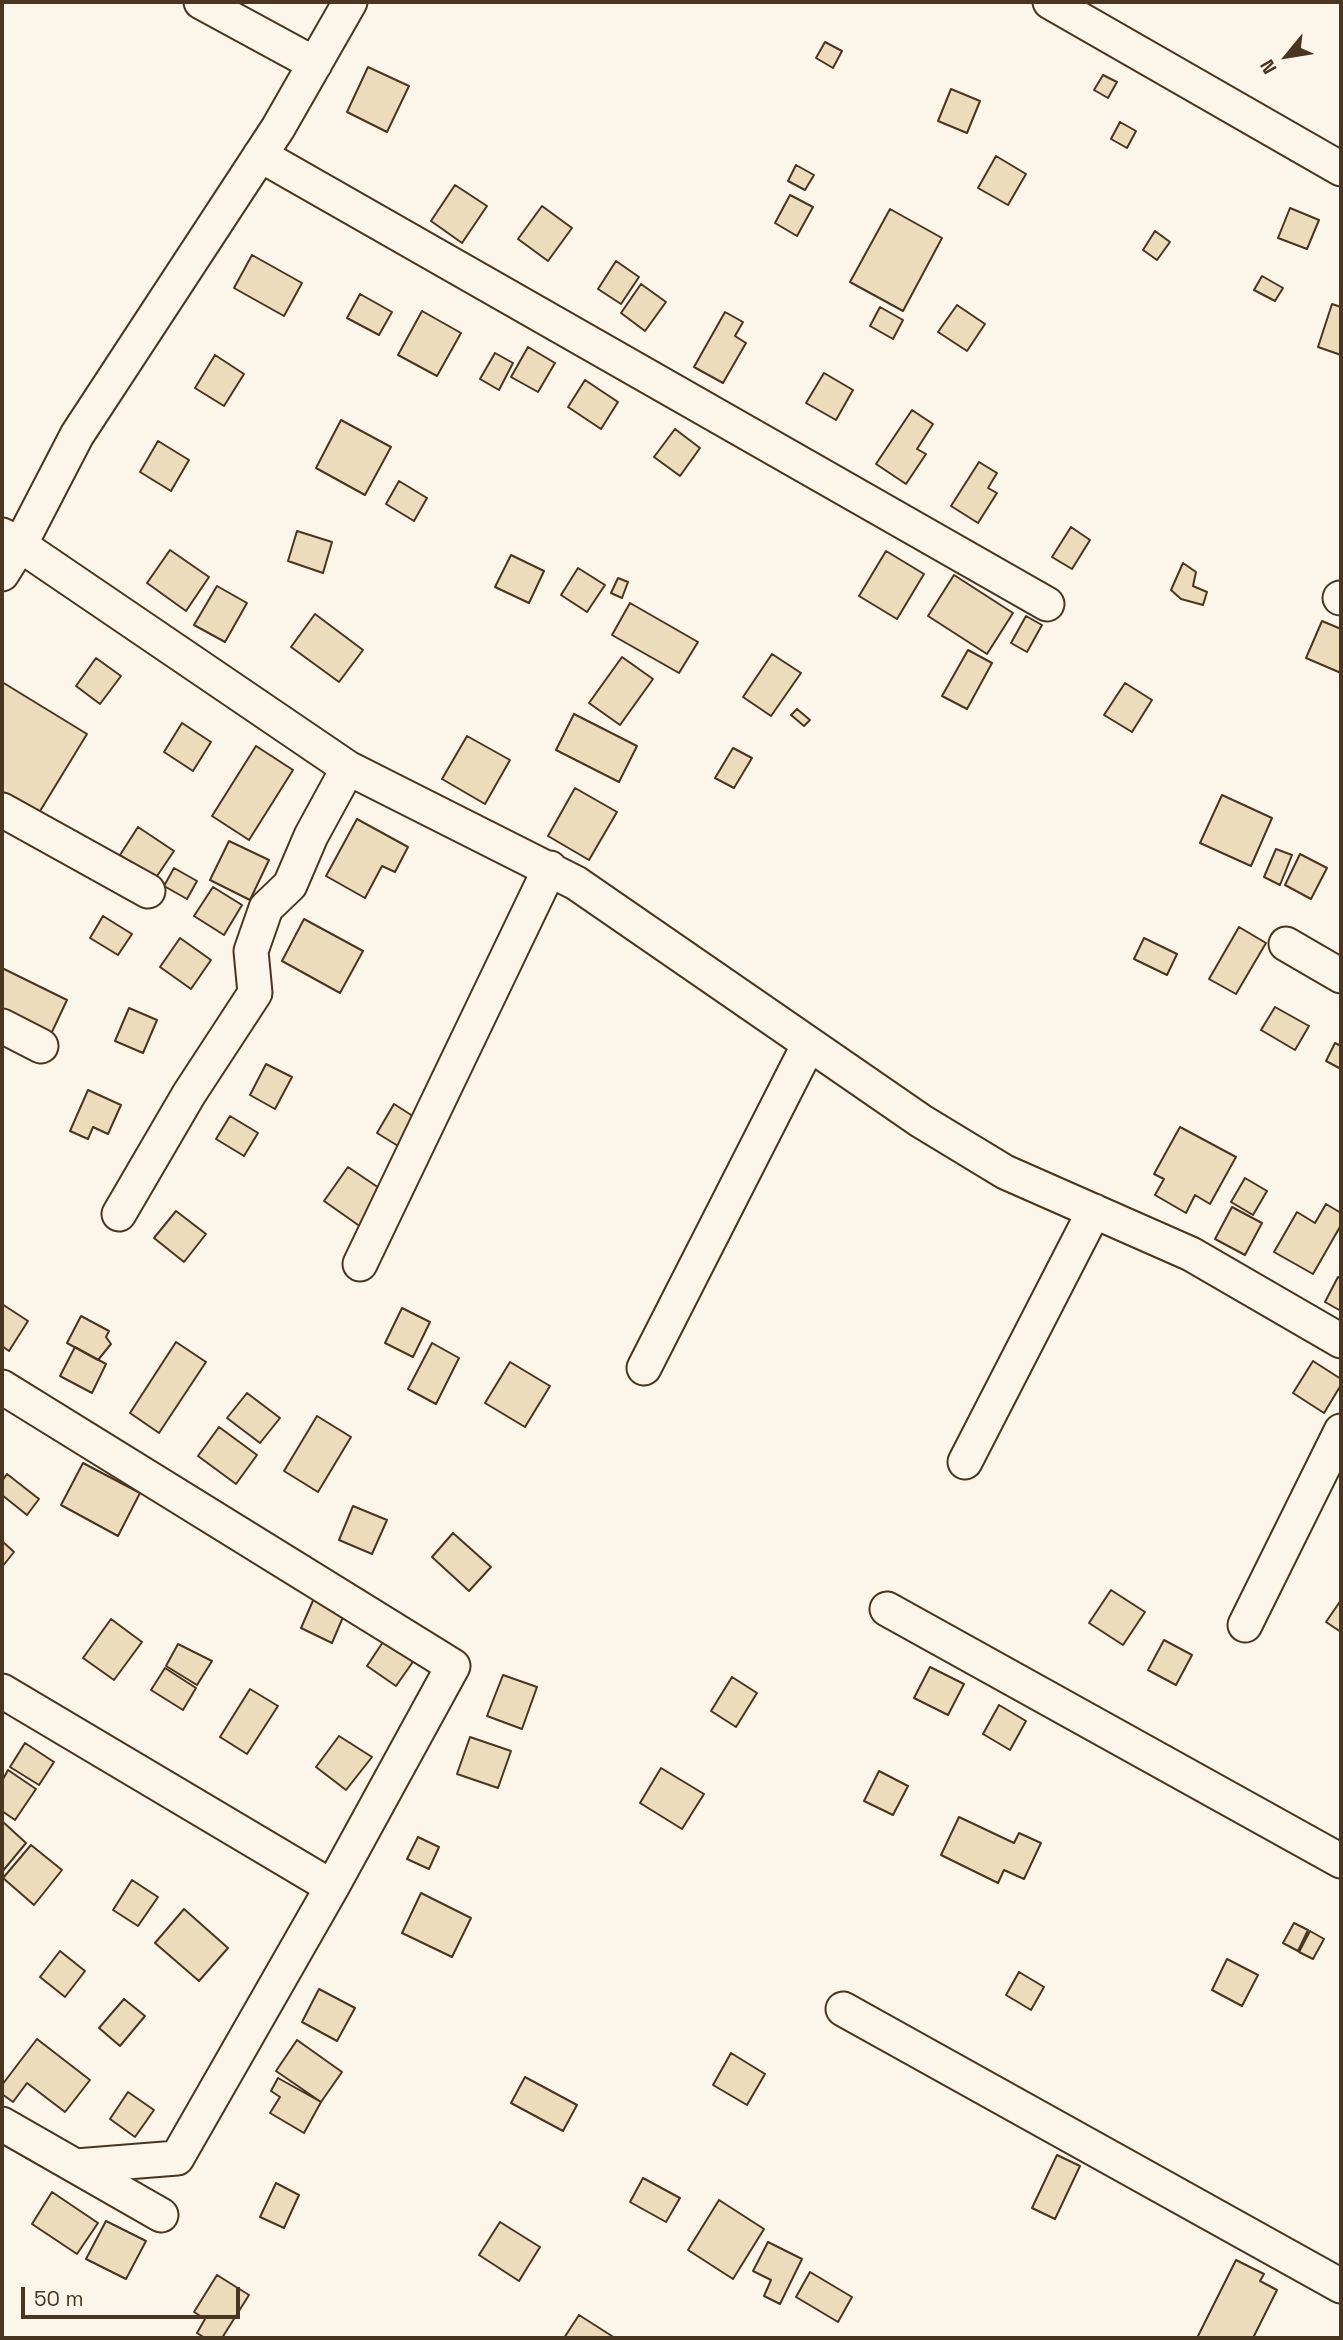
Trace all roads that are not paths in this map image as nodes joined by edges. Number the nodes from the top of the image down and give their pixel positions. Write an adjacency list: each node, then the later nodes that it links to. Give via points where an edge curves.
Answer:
1 (201, 2): 4 (street)
2 (350, 2): 4 (street)
3 (1049, 2): 6 (street)
4 (315, 64): 5 (street)
5 (260, 155): 7 (street); 9 (street)
6 (1341, 169)
7 (11, 540): 8 (street); 10 (street)
8 (2, 574)
9 (1047, 604)
10 (348, 768): 12 (street); 20 (street, via 290,885 266,908 251,951 255,993)
11 (2, 810): 13 (street)
12 (550, 867): 17 (street); 21 (street)
13 (148, 891)
14 (1286, 944): 15 (street)
15 (1341, 976)
16 (2, 1026): 18 (street)
17 (809, 1044): 19 (street, via 1005,1172); 23 (street)
18 (41, 1046)
19 (1094, 1211): 22 (street, via 1191,1254); 26 (street)
20 (119, 1214)
21 (360, 1264)
22 (1341, 1341)
23 (645, 1368)
24 (2, 1387): 31 (street, via 453,1666)
25 (1341, 1430): 28 (street)
26 (965, 1462)
27 (887, 1609): 30 (street)
28 (1245, 1625)
29 (2, 1691): 31 (street)
30 (1341, 1861)
31 (332, 1887): 34 (street, via 177,2158)
32 (843, 2009): 36 (street)
33 (2, 2124): 34 (street)
34 (76, 2166): 35 (street)
35 (162, 2215)
36 (1341, 2286)

